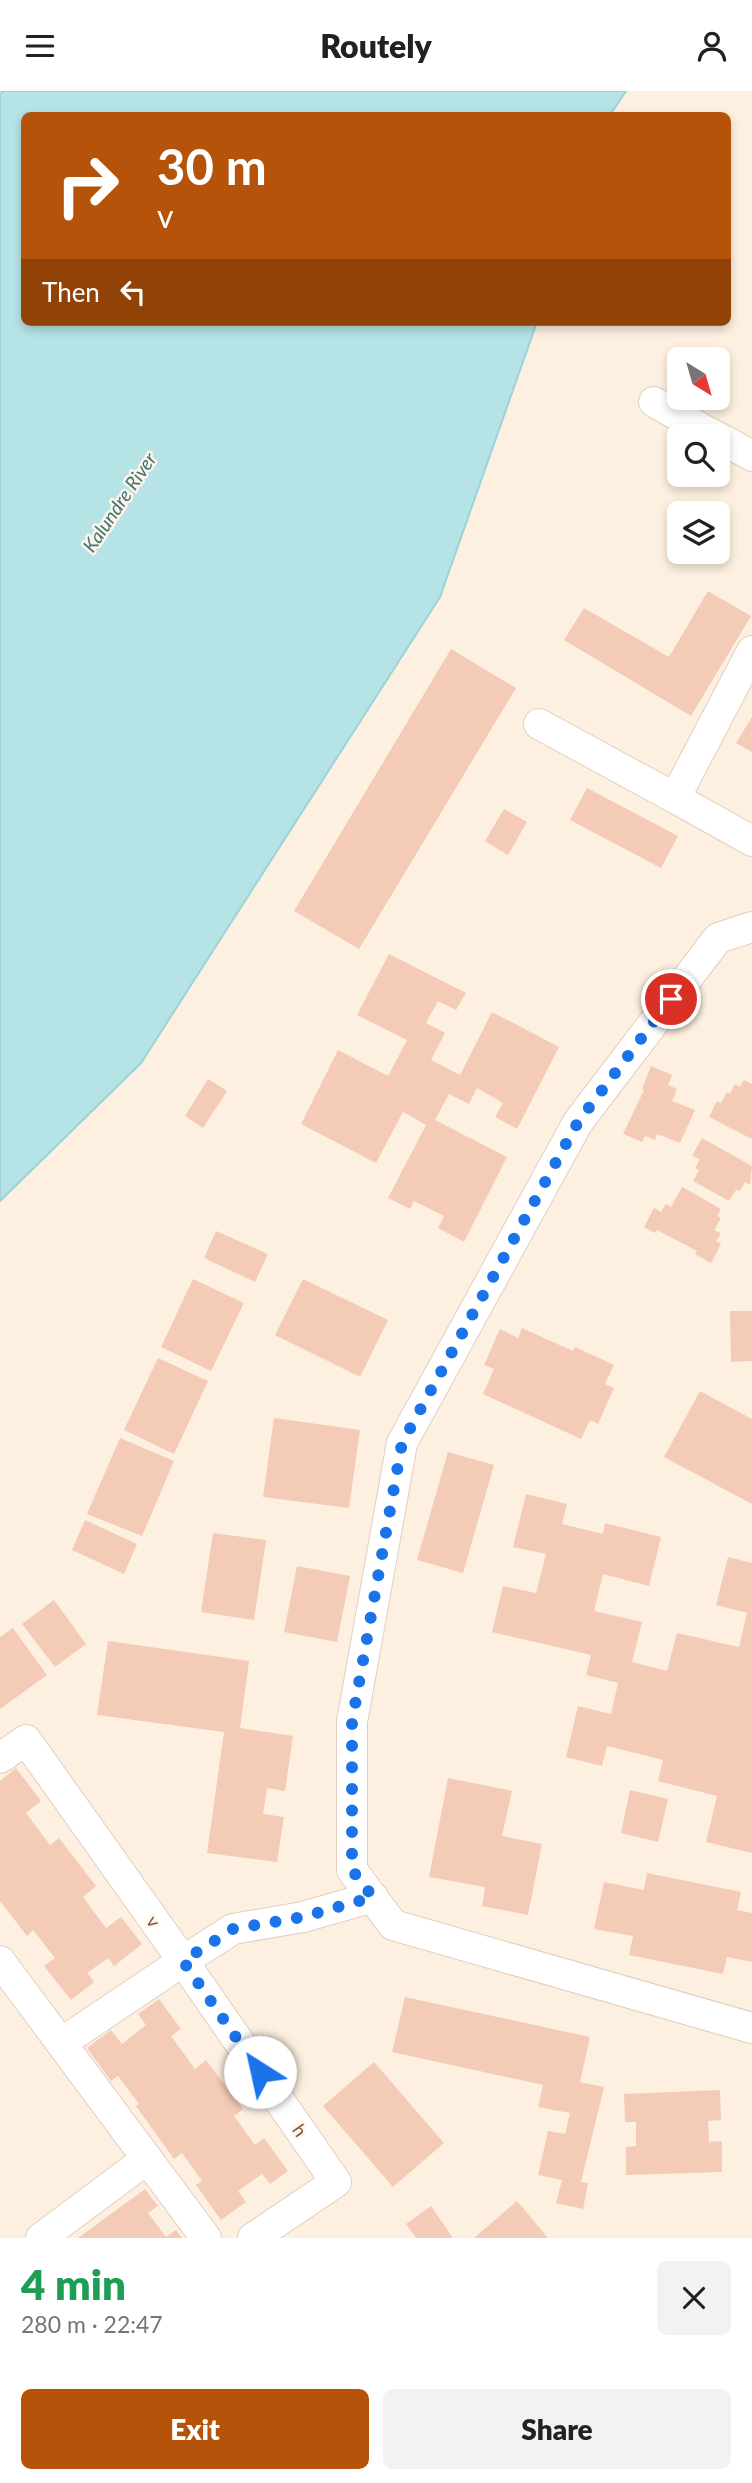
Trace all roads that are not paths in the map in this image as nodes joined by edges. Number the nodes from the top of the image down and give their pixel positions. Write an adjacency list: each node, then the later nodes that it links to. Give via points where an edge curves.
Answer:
1 (654, 402): 2 (street)
2 (694, 424)
3 (730, 444): 4 (street)
4 (752, 456)
5 (752, 651): 7 (street)
6 (539, 724): 7 (street)
7 (675, 798): 8 (street)
8 (752, 841)
9 (752, 927): 11 (street, via 718,938 578,1122 402,1443 352,1722 352,1870)
10 (0, 1758): 13 (street, v, via 26,1740)
11 (373, 1897): 13 (street, via 303,1917 233,1929); 14 (street, via 393,1924)
12 (0, 1961): 15 (street)
13 (183, 1961): 15 (street); 19 (street, h, via 336,2182)
14 (752, 2028)
15 (61, 2043): 16 (street)
16 (147, 2159): 17 (street); 18 (street)
17 (41, 2238)
18 (206, 2238)
19 (253, 2238)

